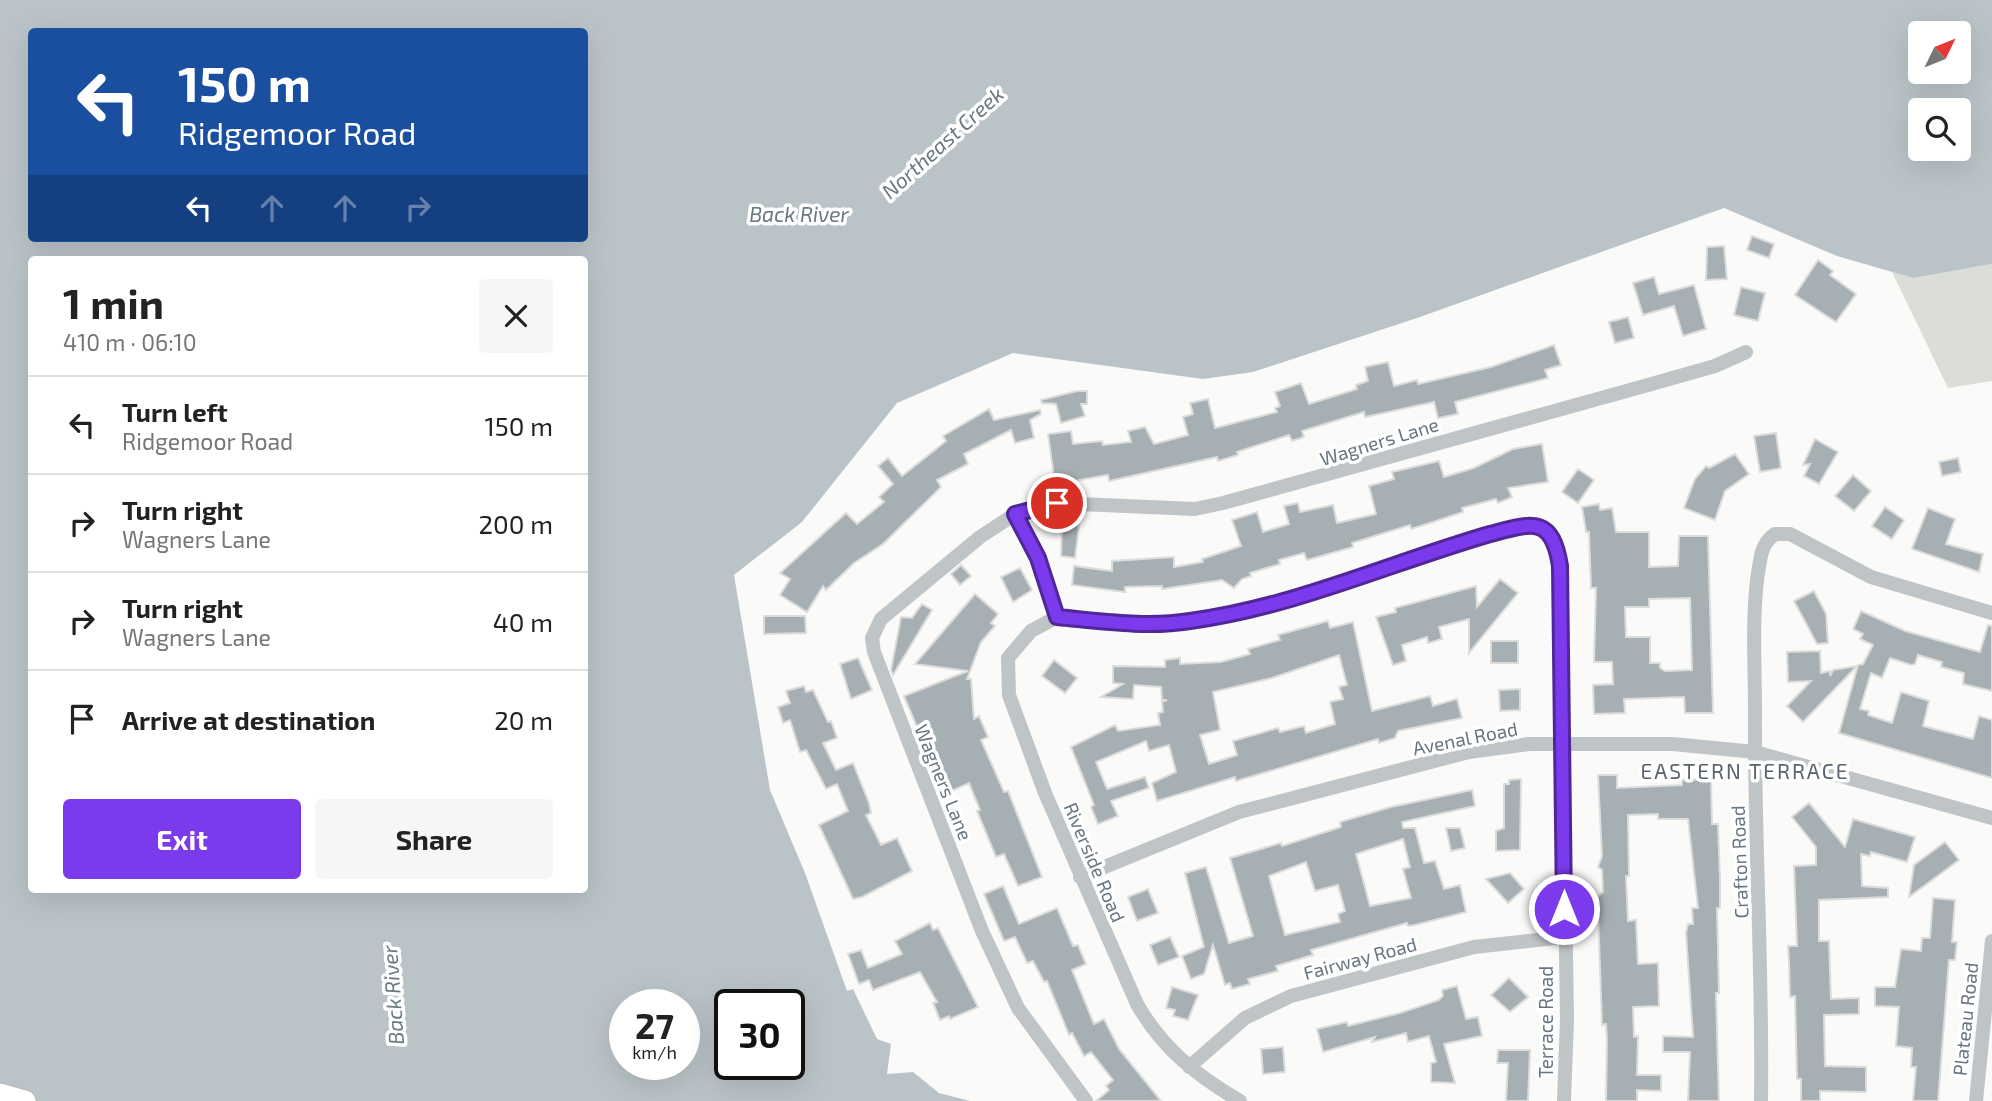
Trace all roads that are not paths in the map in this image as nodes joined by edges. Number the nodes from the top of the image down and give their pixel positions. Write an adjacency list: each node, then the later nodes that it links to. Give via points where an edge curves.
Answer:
1 (1746, 352): 2 (street, Wagners Lane, via 1715,366 1223,503 1195,509 1057,503)
2 (1015, 514): 4 (street, via 1038,558); 14 (street, Wagners Lane, via 881,619 872,638 982,931 1018,1009)
3 (1992, 613): 6 (street, Crafton Road, via 1871,577 1806,541 1775,534 1763,546 1759,562)
4 (1057, 617): 5 (street, Terrace Road, via 1161,623 1208,618 1292,600 1490,534 1518,527 1544,528 1554,538 1560,566); 8 (street, Riverside Road, via 1020,641 1008,658 1006,677 1040,780)
5 (1563, 743): 6 (street, Avenal Road, via 1674,744); 8 (street, Avenal Road, via 1469,752 1239,812); 9 (street, Terrace Road)
6 (1755, 752): 7 (street, Avenal Road); 17 (street, Crafton Road)
7 (1992, 818)
8 (1080, 877): 11 (street, Riverside Road, via 1148,1023)
9 (1564, 937): 11 (street, Fairway Road, via 1474,947 1291,996 1245,1018); 16 (street, Terrace Road)
10 (1992, 942): 18 (street, Plateau Road)
11 (1189, 1067): 15 (street, Riverside Road)
12 (0, 1094): 13 (main road)
13 (25, 1101)
14 (1086, 1101)
15 (1240, 1101)
16 (1564, 1101)
17 (1761, 1101)
18 (1976, 1101)

